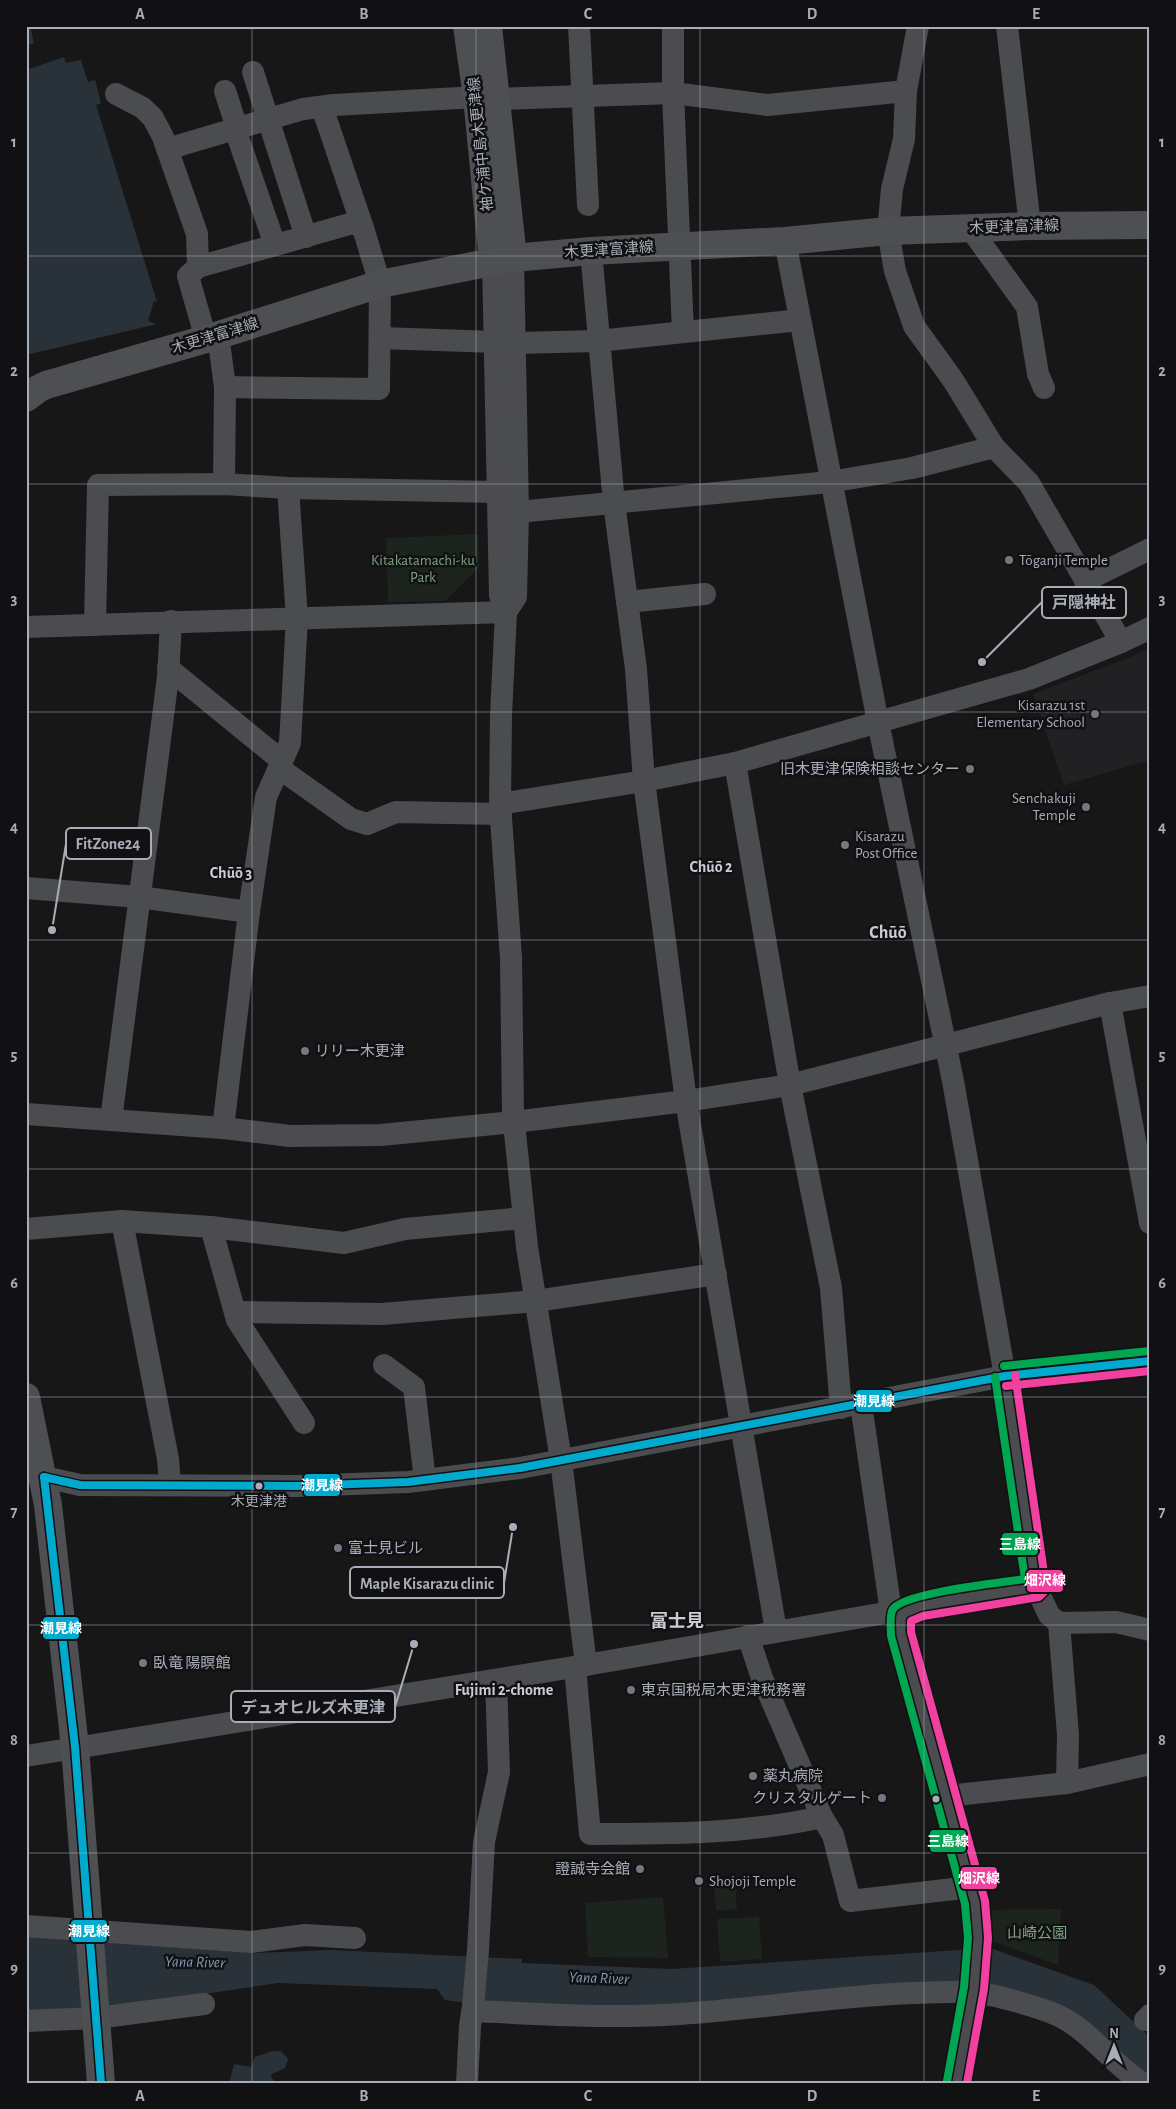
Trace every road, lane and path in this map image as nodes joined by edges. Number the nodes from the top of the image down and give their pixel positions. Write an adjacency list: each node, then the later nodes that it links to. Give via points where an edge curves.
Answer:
1 (467, 26): 13 (main road, 袖ケ浦中島木更津線)
2 (488, 26): 13 (main road, 袖ケ浦中島木更津線)
3 (579, 26): 12 (street)
4 (673, 26): 10 (street)
5 (918, 26): 9 (street)
6 (1007, 26): 20 (street)
7 (253, 72): 15 (street)
8 (225, 91): 16 (street)
9 (906, 91): 10 (street, via 768,105); 23 (street, via 904,139 892,189)
10 (673, 93): 12 (street); 27 (street)
11 (116, 94): 17 (street, via 143,108 153,118)
12 (583, 96): 13 (street); 18 (street)
13 (487, 98): 14 (street); 29 (main road, 袖ケ浦中島木更津線)
14 (322, 107): 15 (street); 21 (street)
15 (267, 119): 16 (street); 24 (street)
16 (236, 128): 17 (street); 26 (street)
17 (167, 149): 30 (street, via 197,234)
18 (588, 205)
19 (1150, 225): 20 (main road, 木更津富津線)
20 (1030, 226): 22 (main road, 木更津富津線)
21 (363, 228): 24 (street, via 353,223); 31 (street)
22 (970, 228): 23 (main road, 木更津富津線); 39 (street, via 1027,306 1038,374)
23 (888, 231): 25 (main road, 木更津富津線); 41 (street, via 895,271 914,326 953,380)
24 (306, 237): 26 (street)
25 (785, 241): 27 (main road, 木更津富津線); 32 (street)
26 (275, 246): 30 (street)
27 (678, 246): 28 (main road, 木更津富津線); 33 (street)
28 (591, 251): 29 (main road, 木更津富津線); 36 (street)
29 (503, 259): 31 (main road, 木更津富津線); 37 (street)
30 (198, 268): 34 (street, via 188,276)
31 (380, 284): 34 (main road, 木更津富津線); 35 (street)
32 (800, 320): 33 (street); 42 (street)
33 (683, 332): 36 (street)
34 (212, 337): 38 (street); 40 (main road, 木更津富津線, via 46,385)
35 (380, 338): 37 (street); 38 (street, via 379,389)
36 (598, 341): 37 (street); 46 (street)
37 (506, 342): 45 (street); 47 (street)
38 (225, 388): 43 (street)
39 (1044, 388)
40 (26, 398)
41 (994, 447): 42 (street, via 912,468); 49 (street, via 1029,483)
42 (830, 482): 46 (street); 60 (street)
43 (224, 484): 44 (street); 55 (street, via 98,485)
44 (288, 488): 45 (street); 53 (street)
45 (498, 492): 52 (street, via 500,595)
46 (614, 503): 47 (street); 51 (street)
47 (518, 512): 52 (street, via 516,597)
48 (1150, 550): 49 (street)
49 (1085, 581): 58 (street)
50 (705, 594): 51 (street)
51 (627, 602): 63 (street, via 636,669)
52 (506, 612): 53 (street); 64 (street)
53 (297, 618): 54 (street); 62 (street, via 290,743)
54 (171, 622): 55 (street); 59 (street)
55 (95, 625): 56 (street)
56 (26, 627)
57 (1150, 628): 58 (street)
58 (1121, 642): 60 (street, via 1029,679)
59 (168, 668): 62 (street); 66 (street)
60 (878, 722): 61 (street); 70 (street)
61 (735, 763): 63 (street); 71 (street)
62 (280, 765): 64 (street, via 351,819 367,824 396,812); 67 (street, via 266,797)
63 (644, 781): 64 (street); 72 (street)
64 (501, 809): 75 (street, via 511,958)
65 (26, 888): 66 (street)
66 (139, 897): 67 (street); 74 (street)
67 (249, 912): 76 (street)
68 (1150, 996): 69 (street)
69 (1110, 1003): 70 (street); 79 (street)
70 (946, 1046): 71 (street); 87 (street)
71 (790, 1085): 72 (street); 89 (street)
72 (686, 1101): 75 (street); 82 (street)
73 (26, 1114): 74 (street)
74 (111, 1120): 76 (street)
75 (514, 1122): 76 (street, via 381,1135 290,1136); 77 (street)
76 (224, 1128)
77 (523, 1218): 80 (street, via 405,1229 344,1243); 83 (street)
78 (122, 1221): 80 (street); 81 (street); 95 (street, via 167,1450)
79 (1150, 1223)
80 (211, 1226): 84 (street)
81 (26, 1229)
82 (716, 1274): 83 (street); 91 (street)
83 (536, 1301): 84 (street, via 382,1314); 92 (street)
84 (235, 1312): 90 (street, via 237,1320)
85 (1150, 1361): 87 (street)
86 (384, 1365): 94 (street, via 414,1387)
87 (1005, 1376): 89 (street); 96 (street)
88 (26, 1396): 93 (main road)
89 (851, 1406): 91 (street); 97 (street)
90 (304, 1423)
91 (742, 1426): 92 (street); 100 (street)
92 (561, 1460): 94 (street); 102 (street)
93 (35, 1478): 95 (street, via 80,1485); 104 (main road, via 48,1504)
94 (425, 1480): 95 (street, via 297,1486)
95 (170, 1485)
96 (1036, 1586): 97 (street, via 920,1606); 98 (street, via 1048,1615)
97 (896, 1614): 100 (street); 108 (street)
98 (1059, 1623): 99 (street, via 1116,1622); 107 (street, via 1068,1735)
99 (1150, 1630)
100 (776, 1631): 101 (street)
101 (748, 1636): 102 (street); 109 (street, via 762,1678)
102 (581, 1666): 103 (street); 109 (street, via 590,1834 740,1830)
103 (496, 1680): 104 (street); 116 (street, via 499,1772 484,1842)
104 (75, 1748): 105 (street); 112 (main road)
105 (26, 1756)
106 (1150, 1764): 107 (street)
107 (1067, 1782): 108 (street)
108 (948, 1796): 110 (street)
109 (822, 1817): 110 (street, via 833,1836 850,1901)
110 (971, 1887): 114 (street, via 978,1938)
111 (26, 1926): 112 (street)
112 (89, 1930): 113 (street, via 251,1942 305,1935); 117 (main road)
113 (355, 1938)
114 (973, 1990): 116 (street, via 880,1994 746,2010 678,2014 605,2016); 121 (street); 122 (street, via 1055,2014 1076,2025)
115 (204, 2004): 117 (street)
116 (473, 2008): 120 (street)
117 (96, 2018): 118 (street); 119 (main road)
118 (26, 2021)
119 (101, 2083)
120 (467, 2083)
121 (957, 2083)
122 (1142, 2083)

